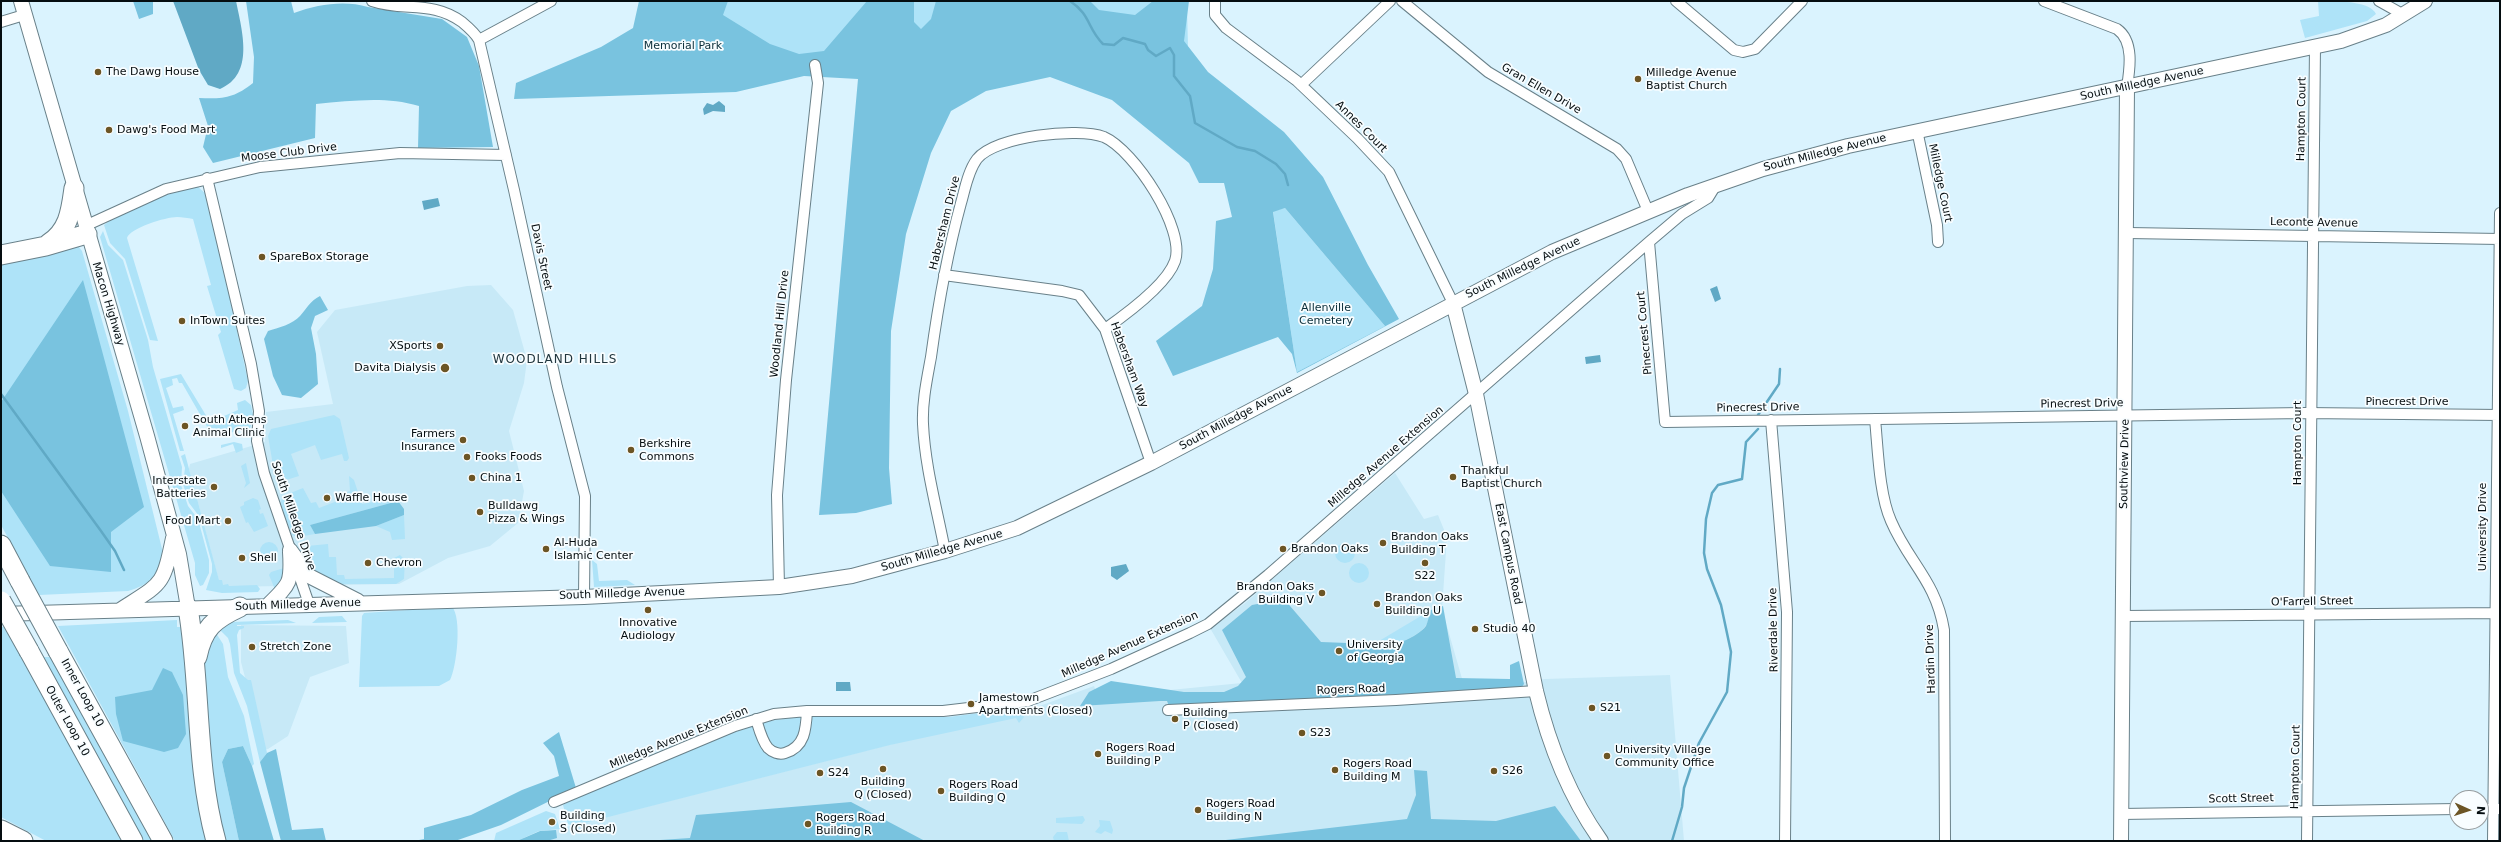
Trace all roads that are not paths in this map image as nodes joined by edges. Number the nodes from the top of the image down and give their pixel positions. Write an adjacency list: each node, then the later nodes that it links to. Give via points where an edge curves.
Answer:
1 (21, 1): 12 (main road, Macon Highway)
2 (372, 1): 15 (street, via 442,10 469,28)
3 (551, 1): 15 (street)
4 (1215, 1): 18 (street, Annes Court, via 1215,15 1226,28)
5 (1390, 1): 18 (street)
6 (1402, 1): 25 (street, Gran Ellen Drive, via 1493,76 1617,148 1626,159)
7 (1676, 1): 8 (street, via 1734,50 1743,52 1755,49)
8 (1802, 1)
9 (2044, 1): 19 (street, via 2117,29 2123,34 2128,51)
10 (2379, 1): 13 (street)
11 (2425, 1): 13 (main road, South Milledge Avenue)
12 (24, 15): 14 (street); 24 (main road, Macon Highway)
13 (2404, 15): 16 (main road, South Milledge Avenue, via 2368,33)
14 (1, 22)
15 (479, 40): 21 (street, Davis Street)
16 (2315, 46): 19 (main road, South Milledge Avenue); 29 (street, Hampton Court)
17 (814, 65): 50 (street, Woodland Hill Drive, via 818,83 786,380 777,494)
18 (1301, 85): 36 (street, Annes Court, via 1389,172)
19 (2127, 87): 20 (main road, South Milledge Avenue); 28 (main road, Southview Drive)
20 (1917, 130): 23 (main road, South Milledge Avenue, via 1815,154); 32 (street, Milledge Court, via 1937,225)
21 (506, 155): 22 (street, Moose Club Drive, via 400,153 260,167); 51 (street, Davis Street, via 556,386 585,496)
22 (207, 178): 27 (street, Moose Club Drive, via 166,189); 48 (street, South Milledge Drive, via 251,364 259,410 257,441 267,484)
23 (1716, 185): 25 (main road, South Milledge Avenue); 31 (street, Milledge Avenue Extension, via 1708,198 1682,214)
24 (74, 188): 27 (main road, Macon Highway); 33 (highway, via 66,226)
25 (1648, 211): 36 (main road, South Milledge Avenue, via 1552,252)
26 (2500, 213): 30 (street, University Drive)
27 (86, 230): 33 (highway); 46 (main road, Macon Highway, via 147,436)
28 (2128, 233): 29 (street, Leconte Avenue); 41 (main road, Southview Drive)
29 (2312, 235): 30 (street, Leconte Avenue); 39 (street, Hampton Court)
30 (2500, 239): 40 (street, University Drive)
31 (1649, 242): 38 (street, Milledge Avenue Extension); 44 (street, Pinecrest Court)
32 (1938, 242)
33 (46, 246): 34 (highway)
34 (1, 255)
35 (944, 275): 37 (street, Habersham Way, via 1062,291 1079,296); 37 (street, Habersham Drive, via 969,177 977,159 987,150 1007,141 1058,134 1080,133 1106,138 1140,169 1168,216 1175,235 1177,254 1171,269 1148,294 1126,314); 49 (street, Habersham Drive, via 923,421 925,456)
36 (1453, 303): 38 (main road, East Campus Road); 45 (main road, South Milledge Avenue)
37 (1105, 328): 45 (street, Habersham Way)
38 (1476, 394): 64 (main road, East Campus Road); 66 (street, Milledge Avenue Extension, via 1268,575 1208,624 1190,633 1111,669 1028,701 943,711)
39 (2310, 413): 40 (street, Pinecrest Drive); 41 (street, Pinecrest Drive); 61 (street, Hampton Court)
40 (2498, 415): 59 (street, University Drive)
41 (2125, 416): 42 (street, Pinecrest Drive); 62 (main road, Southview Drive)
42 (1875, 419): 43 (street, Pinecrest Drive); 80 (street, Hardin Drive, via 1881,477 1890,520 1923,572 1940,608 1944,630)
43 (1771, 420): 44 (street, Pinecrest Drive); 79 (street, Riverdale Drive, via 1787,612)
44 (1665, 422)
45 (1151, 463): 49 (main road, South Milledge Avenue, via 1017,528)
46 (173, 536): 57 (main road, Macon Highway, via 179,554); 58 (main road, via 166,572 160,582)
47 (1, 545): 76 (highway, Inner Loop 10, bridge)
48 (290, 550): 53 (main road, via 309,576); 54 (street, South Milledge Drive); 55 (main road, via 292,575 288,585)
49 (944, 551): 50 (main road, South Milledge Avenue, via 852,576)
50 (780, 587): 51 (main road, South Milledge Avenue)
51 (584, 597): 53 (main road, South Milledge Avenue)
52 (1, 601): 75 (highway, Outer Loop 10, bridge)
53 (360, 602): 54 (main road, South Milledge Avenue)
54 (309, 604): 55 (main road, South Milledge Avenue)
55 (267, 606): 56 (main road, South Milledge Avenue)
56 (240, 607): 57 (main road, South Milledge Avenue); 63 (highway, via 218,618 206,632 200,643)
57 (188, 608): 58 (main road, South Milledge Avenue); 63 (highway)
58 (120, 610): 60 (main road, South Milledge Avenue)
59 (2497, 613): 61 (street, O'Farrell Street); 69 (street, University Drive)
60 (1, 614)
61 (2310, 614): 62 (street, O'Farrell Street); 71 (street, Hampton Court)
62 (2123, 616): 72 (main road, Southview Drive)
63 (194, 672): 77 (highway, via 199,740 210,820)
64 (1536, 691): 65 (street, Rogers Road); 78 (main road, East Campus Road, via 1548,736 1566,781)
65 (1168, 710)
66 (807, 711): 67 (street, Milledge Avenue Extension, via 774,714); 67 (street, via 806,729 801,741 796,748 782,754 774,753 768,748)
67 (756, 720): 68 (street, Milledge Avenue Extension, via 669,753)
68 (554, 802)
69 (2496, 808): 83 (street, University Drive)
70 (2449, 809): 71 (street, Scott Street)
71 (2308, 810): 72 (street, Scott Street); 82 (street, Hampton Court)
72 (2121, 814): 81 (main road, Southview Drive)
73 (1, 830): 74 (highway)
74 (23, 841)
75 (133, 841)
76 (163, 841)
77 (216, 841)
78 (1601, 841)
79 (1786, 841)
80 (1945, 841)
81 (2121, 841)
82 (2307, 841)
83 (2493, 841)

